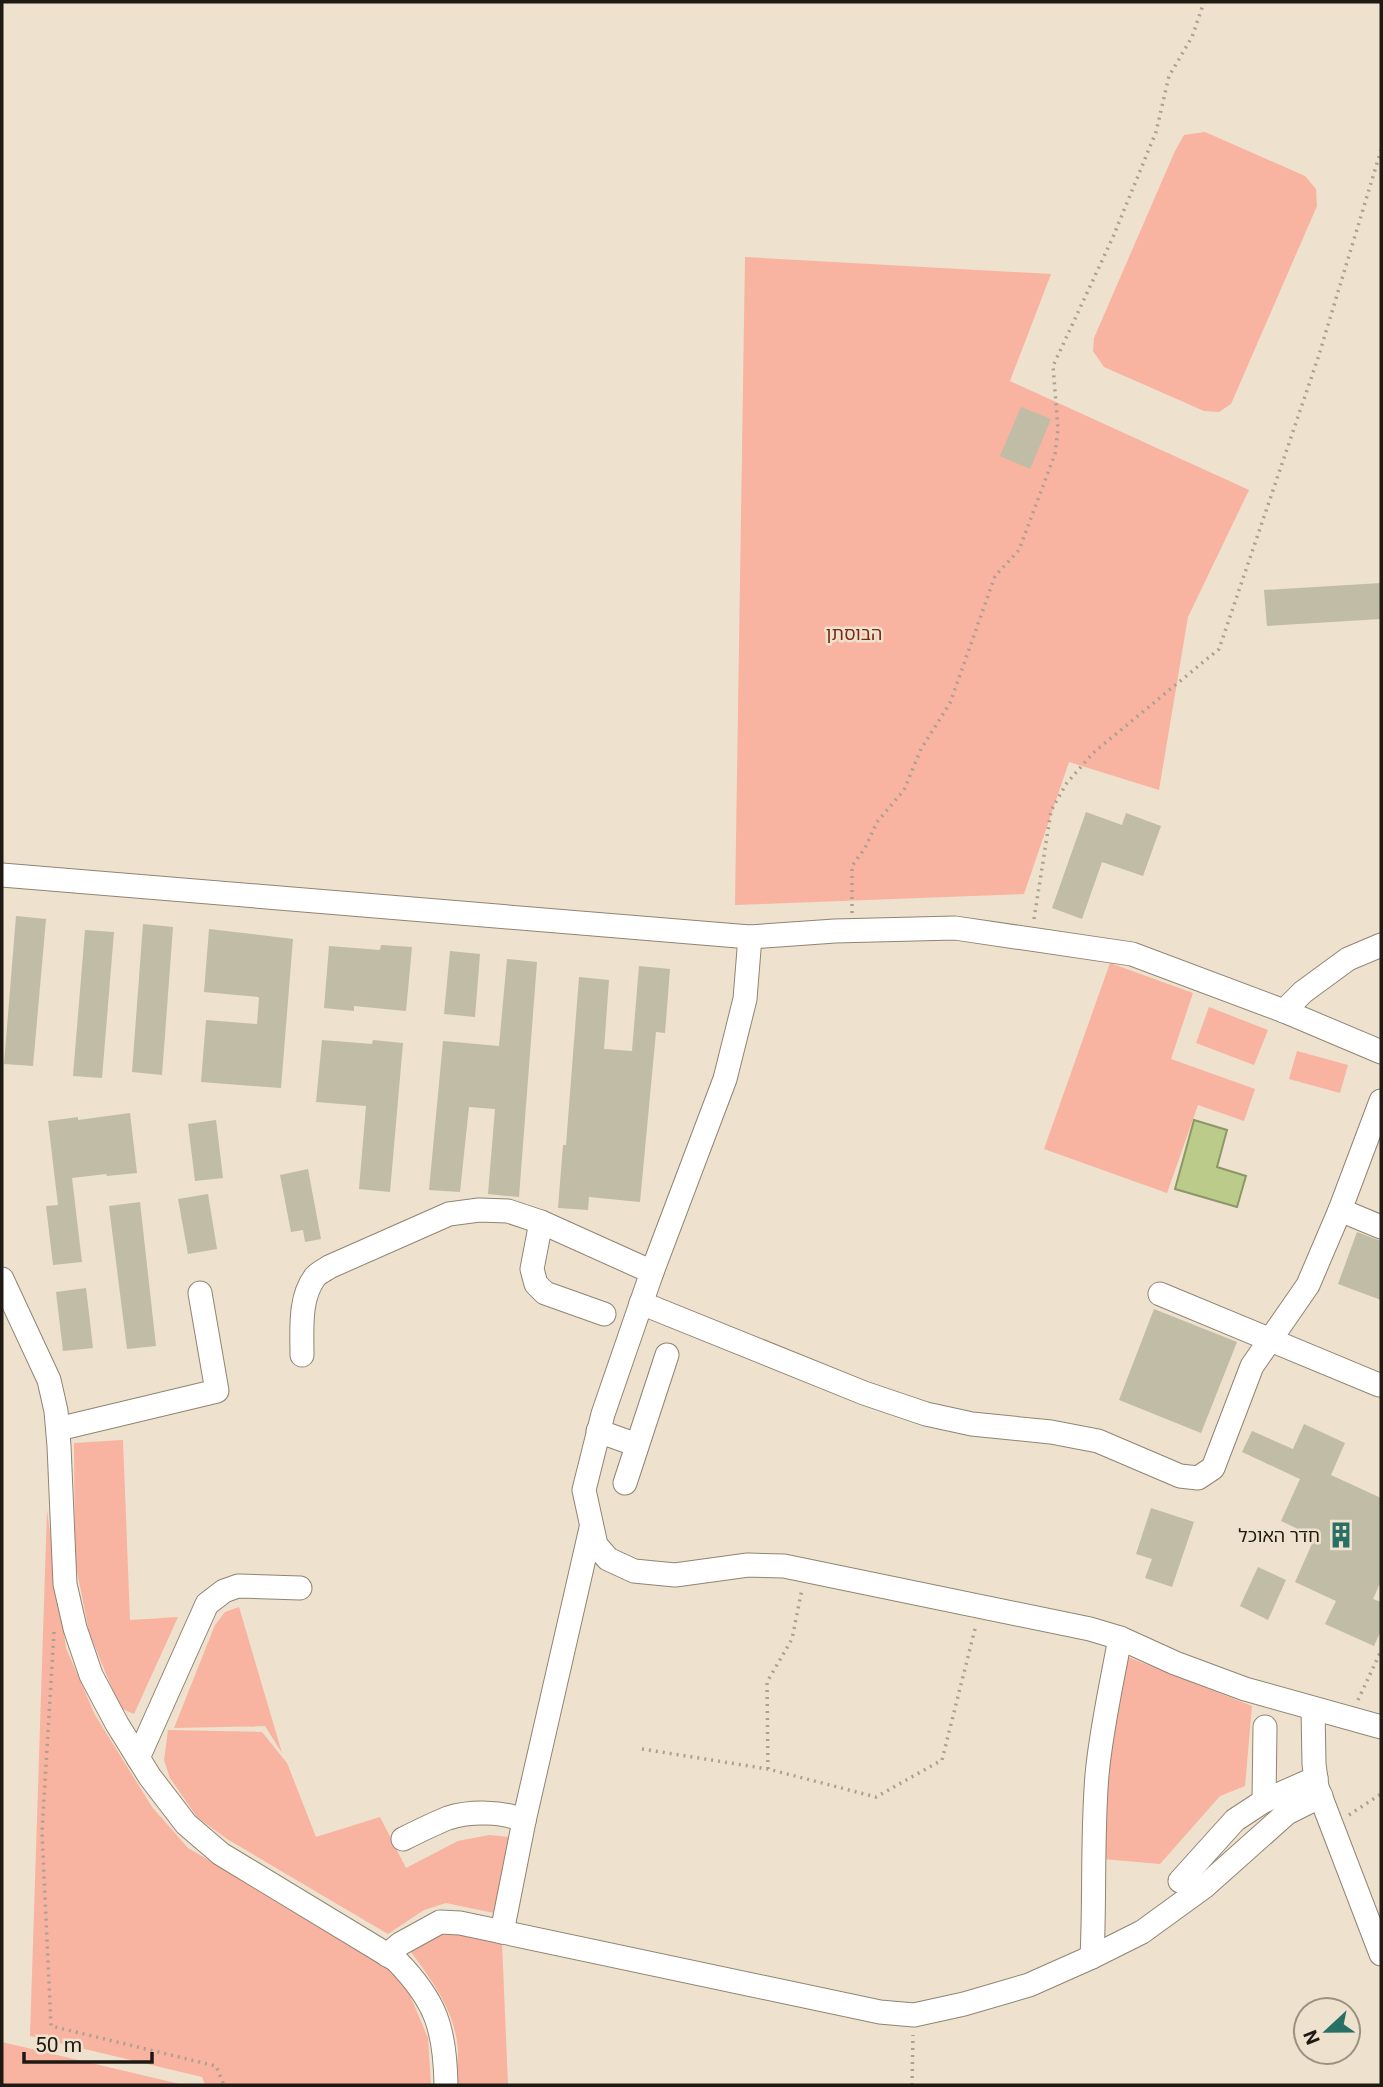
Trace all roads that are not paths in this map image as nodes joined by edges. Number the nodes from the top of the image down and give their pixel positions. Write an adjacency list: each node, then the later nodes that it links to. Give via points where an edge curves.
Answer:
1 (2, 875): 2 (street)
2 (750, 937): 4 (street, via 955,928 1031,938 1132,954); 10 (street, via 746,999 725,1079)
3 (1381, 945): 4 (street, via 1339,965)
4 (1284, 1011): 5 (street)
5 (1381, 1052)
6 (1381, 1101): 7 (street)
7 (1340, 1210): 9 (street); 16 (street, via 1308,1285)
8 (541, 1222): 10 (street); 15 (street, via 532,1269 536,1284 545,1293); 17 (street, via 508,1212 449,1214 329,1267 316,1276 307,1294)
9 (1381, 1227)
10 (652, 1272): 14 (street)
11 (2, 1279): 20 (street, via 50,1380)
12 (200, 1293): 20 (street, via 217,1391)
13 (1160, 1294): 16 (street)
14 (641, 1303): 16 (street, via 926,1414 1098,1441 1180,1476 1199,1478 1213,1468 1252,1366); 21 (street)
15 (604, 1314)
16 (1269, 1340): 19 (street)
17 (302, 1355)
18 (667, 1355): 22 (street)
19 (1379, 1385)
20 (58, 1429): 30 (street, via 65,1584 75,1628 91,1675)
21 (598, 1431): 22 (street); 24 (street, via 584,1490)
22 (637, 1446): 23 (street)
23 (625, 1483)
24 (591, 1526): 26 (street, via 596,1545 608,1559 634,1571 676,1575 748,1565 784,1566); 33 (street)
25 (300, 1588): 30 (street, via 238,1586 207,1604)
26 (1119, 1638): 27 (street, via 1245,1689); 39 (street, via 1097,1772)
27 (1313, 1709): 29 (street); 31 (street)
28 (1265, 1727): 32 (street)
29 (1381, 1727)
30 (138, 1758): 38 (street, via 186,1824 221,1854)
31 (1318, 1787): 32 (street); 37 (street); 39 (street, via 1203,1887 1142,1932)
32 (1264, 1801): 35 (street, via 1235,1820)
33 (524, 1821): 34 (street, via 489,1813 450,1818); 36 (street)
34 (402, 1839)
35 (1180, 1881)
36 (502, 1931): 38 (street, via 440,1922); 39 (street, via 880,2012 914,2015 1029,1985)
37 (1381, 1954)
38 (387, 1955): 40 (street, via 417,1982 433,2009 441,2027)
39 (1092, 1956)
40 (446, 2085)

